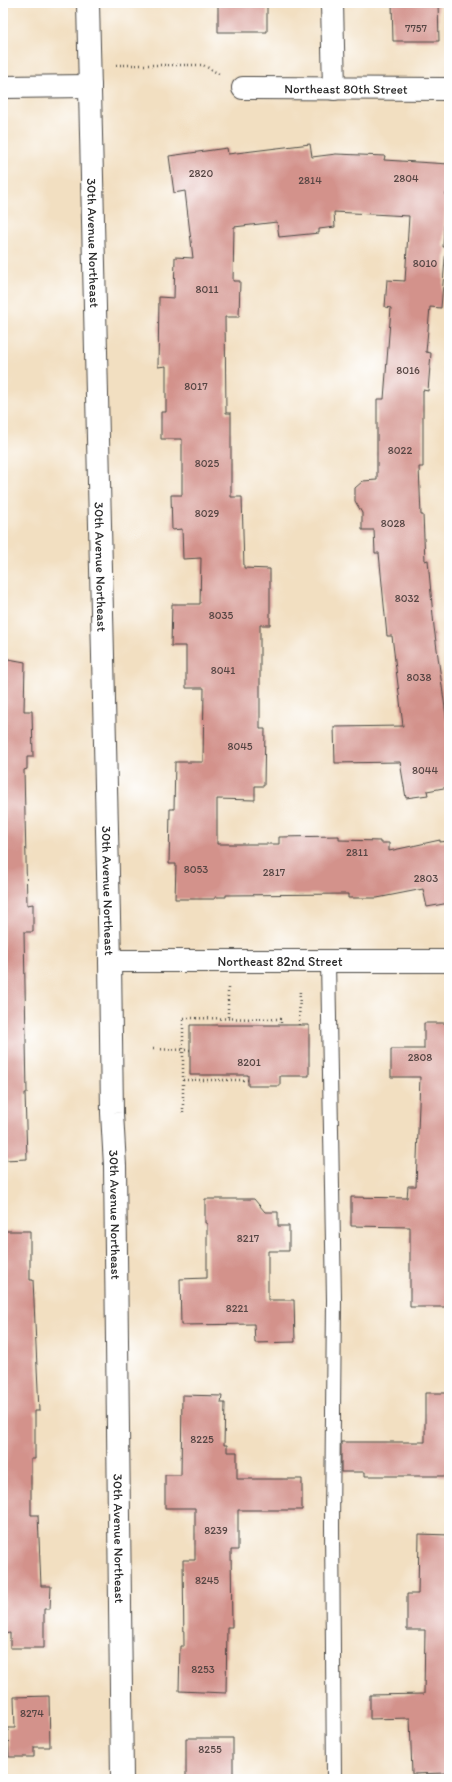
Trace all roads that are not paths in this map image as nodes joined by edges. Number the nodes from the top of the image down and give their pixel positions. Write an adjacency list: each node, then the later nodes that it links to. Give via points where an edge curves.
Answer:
1 (88, 3): 4 (street, 30th Avenue Northeast)
2 (332, 3): 6 (street)
3 (235, 83): 6 (street, Northeast 80th Street)
4 (90, 86): 5 (street); 8 (street, 30th Avenue Northeast)
5 (3, 87)
6 (334, 89): 7 (street, Northeast 80th Street)
7 (449, 89)
8 (110, 961): 9 (street, Northeast 82nd Street); 11 (street, 30th Avenue Northeast)
9 (328, 961): 10 (street, Northeast 82nd Street); 12 (lane, via 334,1300)
10 (449, 961)
11 (122, 1779)
12 (334, 1779)

